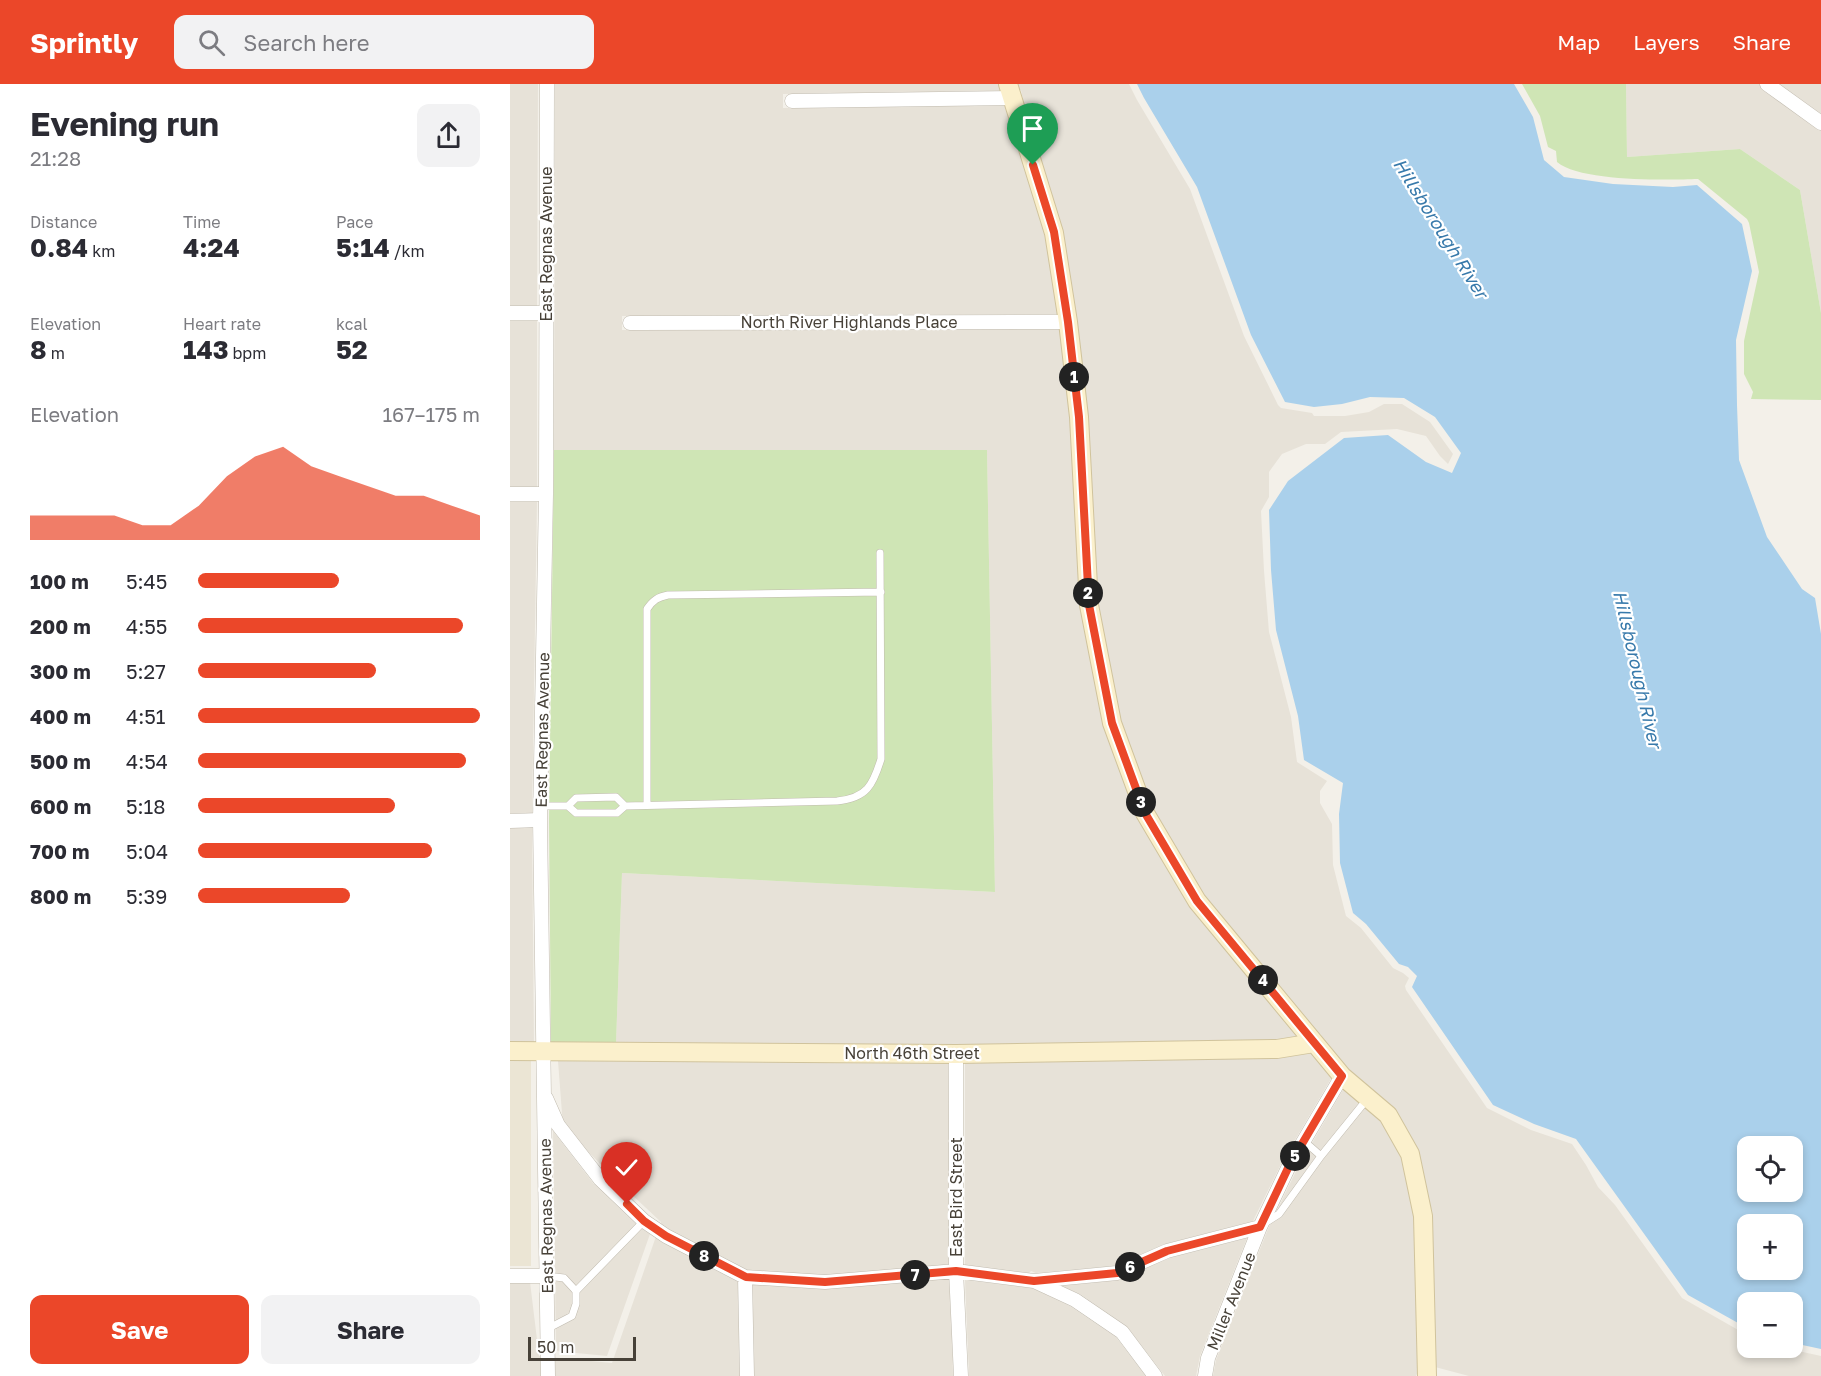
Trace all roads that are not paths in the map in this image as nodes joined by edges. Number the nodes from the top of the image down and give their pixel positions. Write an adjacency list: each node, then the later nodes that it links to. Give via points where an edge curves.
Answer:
1 (547, 84): 7 (street, East Regnas Avenue)
2 (1767, 84): 5 (street)
3 (1010, 91): 4 (street); 8 (street, via 1054,232)
4 (792, 101)
5 (1821, 123)
6 (510, 313): 7 (street)
7 (545, 314): 11 (street, East Regnas Avenue)
8 (1068, 322): 9 (street, North River Highlands Place); 19 (street, via 1079,417 1089,605 1112,723 1145,813 1197,901)
9 (630, 323)
10 (510, 494): 11 (street)
11 (546, 494): 17 (street, East Regnas Avenue)
12 (880, 553): 13 (lane)
13 (881, 592): 14 (lane, via 881,759 875,778 864,793 852,800 837,801); 14 (lane, via 668,595 651,602 647,609)
14 (647, 805): 16 (lane)
15 (568, 806): 16 (lane, via 576,813 617,813); 16 (lane, via 576,798 616,797); 17 (lane)
16 (625, 806)
17 (540, 813): 18 (street); 21 (street, East Regnas Avenue)
18 (510, 821)
19 (1314, 1043): 22 (street, North 46th Street, via 1277,1049); 23 (street)
20 (510, 1051): 21 (street, North 46th Street)
21 (543, 1052): 22 (street, North 46th Street); 24 (street, East Regnas Avenue)
22 (956, 1054): 30 (street, East Bird Street)
23 (1342, 1076): 25 (street); 26 (street, Miller Avenue)
24 (544, 1094): 28 (street, via 558,1125 600,1179); 32 (street, East Regnas Avenue)
25 (1368, 1098): 27 (lane); 37 (street, via 1388,1115 1410,1154 1423,1216)
26 (1304, 1140): 27 (lane); 29 (street, Miller Avenue)
27 (1321, 1156): 29 (lane, via 1279,1214)
28 (644, 1221): 33 (street); 35 (lane)
29 (1260, 1227): 34 (street, via 1167,1251 1117,1273); 42 (street, Miller Avenue, via 1208,1358)
30 (956, 1271): 33 (street, via 825,1282); 34 (street); 40 (street, East Bird Street)
31 (510, 1276): 32 (street)
32 (547, 1276): 35 (lane, via 564,1278); 36 (street, East Regnas Avenue)
33 (746, 1277): 39 (street)
34 (1034, 1281): 41 (street, via 1075,1300 1122,1332)
35 (576, 1291): 36 (lane, via 572,1316)
36 (547, 1329): 38 (street, East Regnas Avenue)
37 (1431, 1375)
38 (548, 1376)
39 (747, 1376)
40 (961, 1376)
41 (1155, 1376)
42 (1205, 1376)

